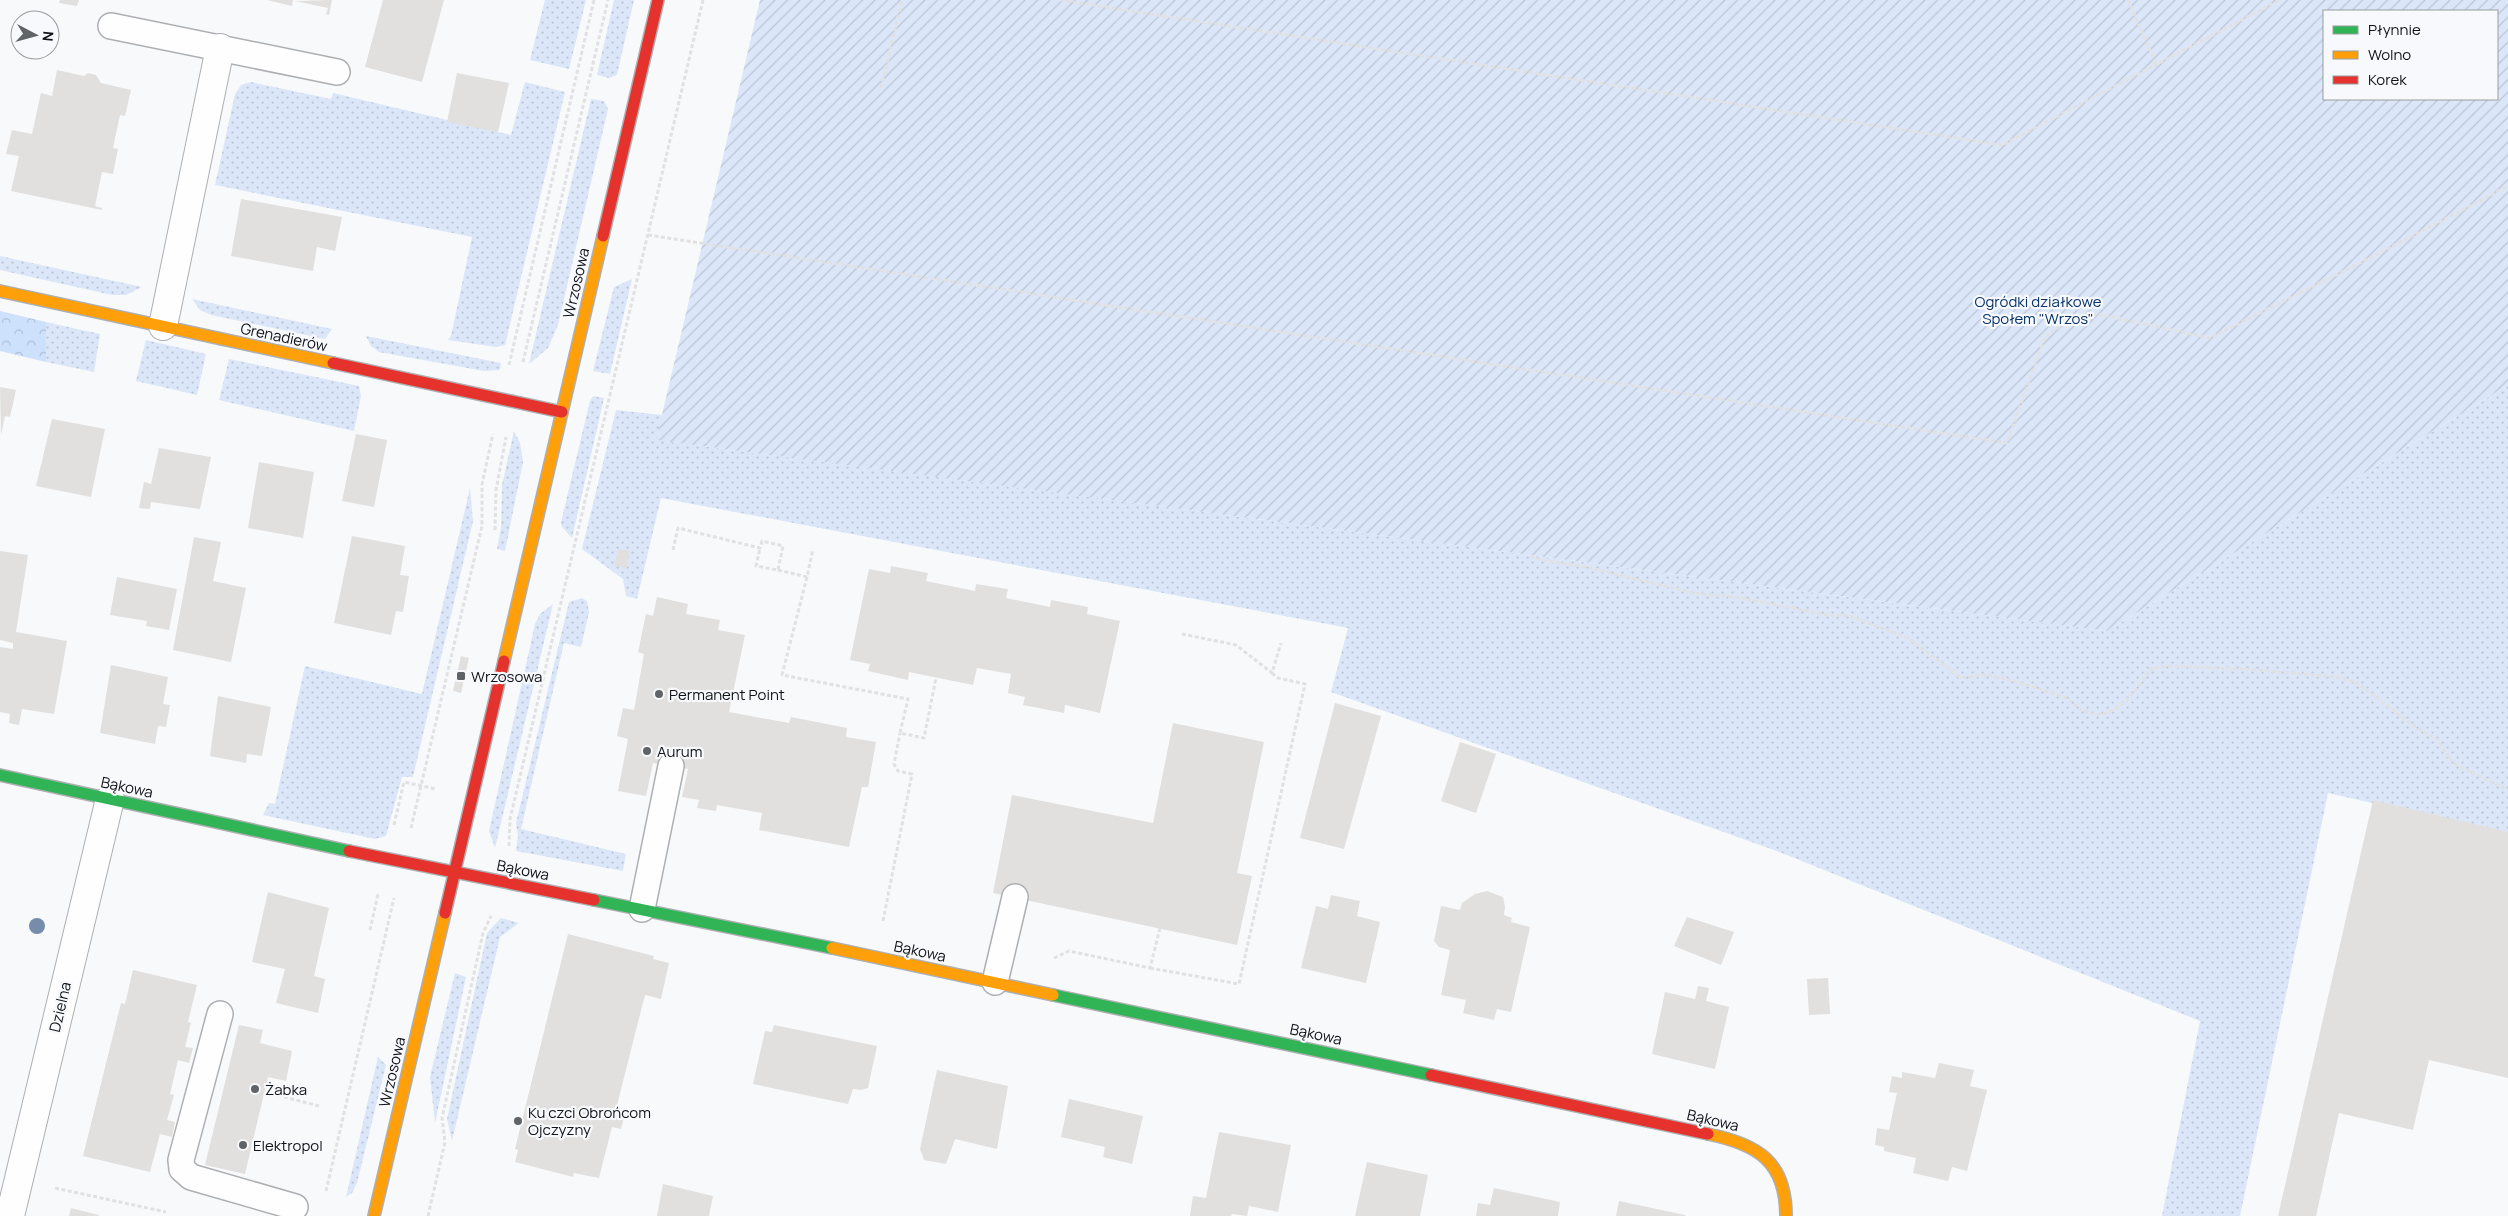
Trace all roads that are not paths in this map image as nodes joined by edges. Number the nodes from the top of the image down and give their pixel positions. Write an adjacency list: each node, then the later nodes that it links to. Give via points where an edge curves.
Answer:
1 (658, 0): 7 (street, Wrzosowa)
2 (111, 26): 3 (lane)
3 (220, 48): 4 (lane); 6 (street)
4 (337, 72)
5 (0, 291): 6 (street, Grenadierów)
6 (163, 326): 7 (street, Grenadierów)
7 (562, 412): 11 (street, Wrzosowa)
8 (671, 766): 13 (lane)
9 (0, 775): 10 (street, Bąkowa)
10 (110, 799): 11 (street, Bąkowa); 17 (street, Dzielna)
11 (454, 871): 13 (street, Bąkowa); 18 (street, Wrzosowa)
12 (1015, 897): 14 (lane)
13 (642, 909): 14 (street, Bąkowa)
14 (995, 982): 19 (street, Bąkowa, via 1732,1139 1757,1148 1771,1162 1781,1183)
15 (220, 1014): 16 (lane, via 181,1160 182,1169 204,1182)
16 (295, 1207)
17 (10, 1216)
18 (374, 1216)
19 (1786, 1216)

